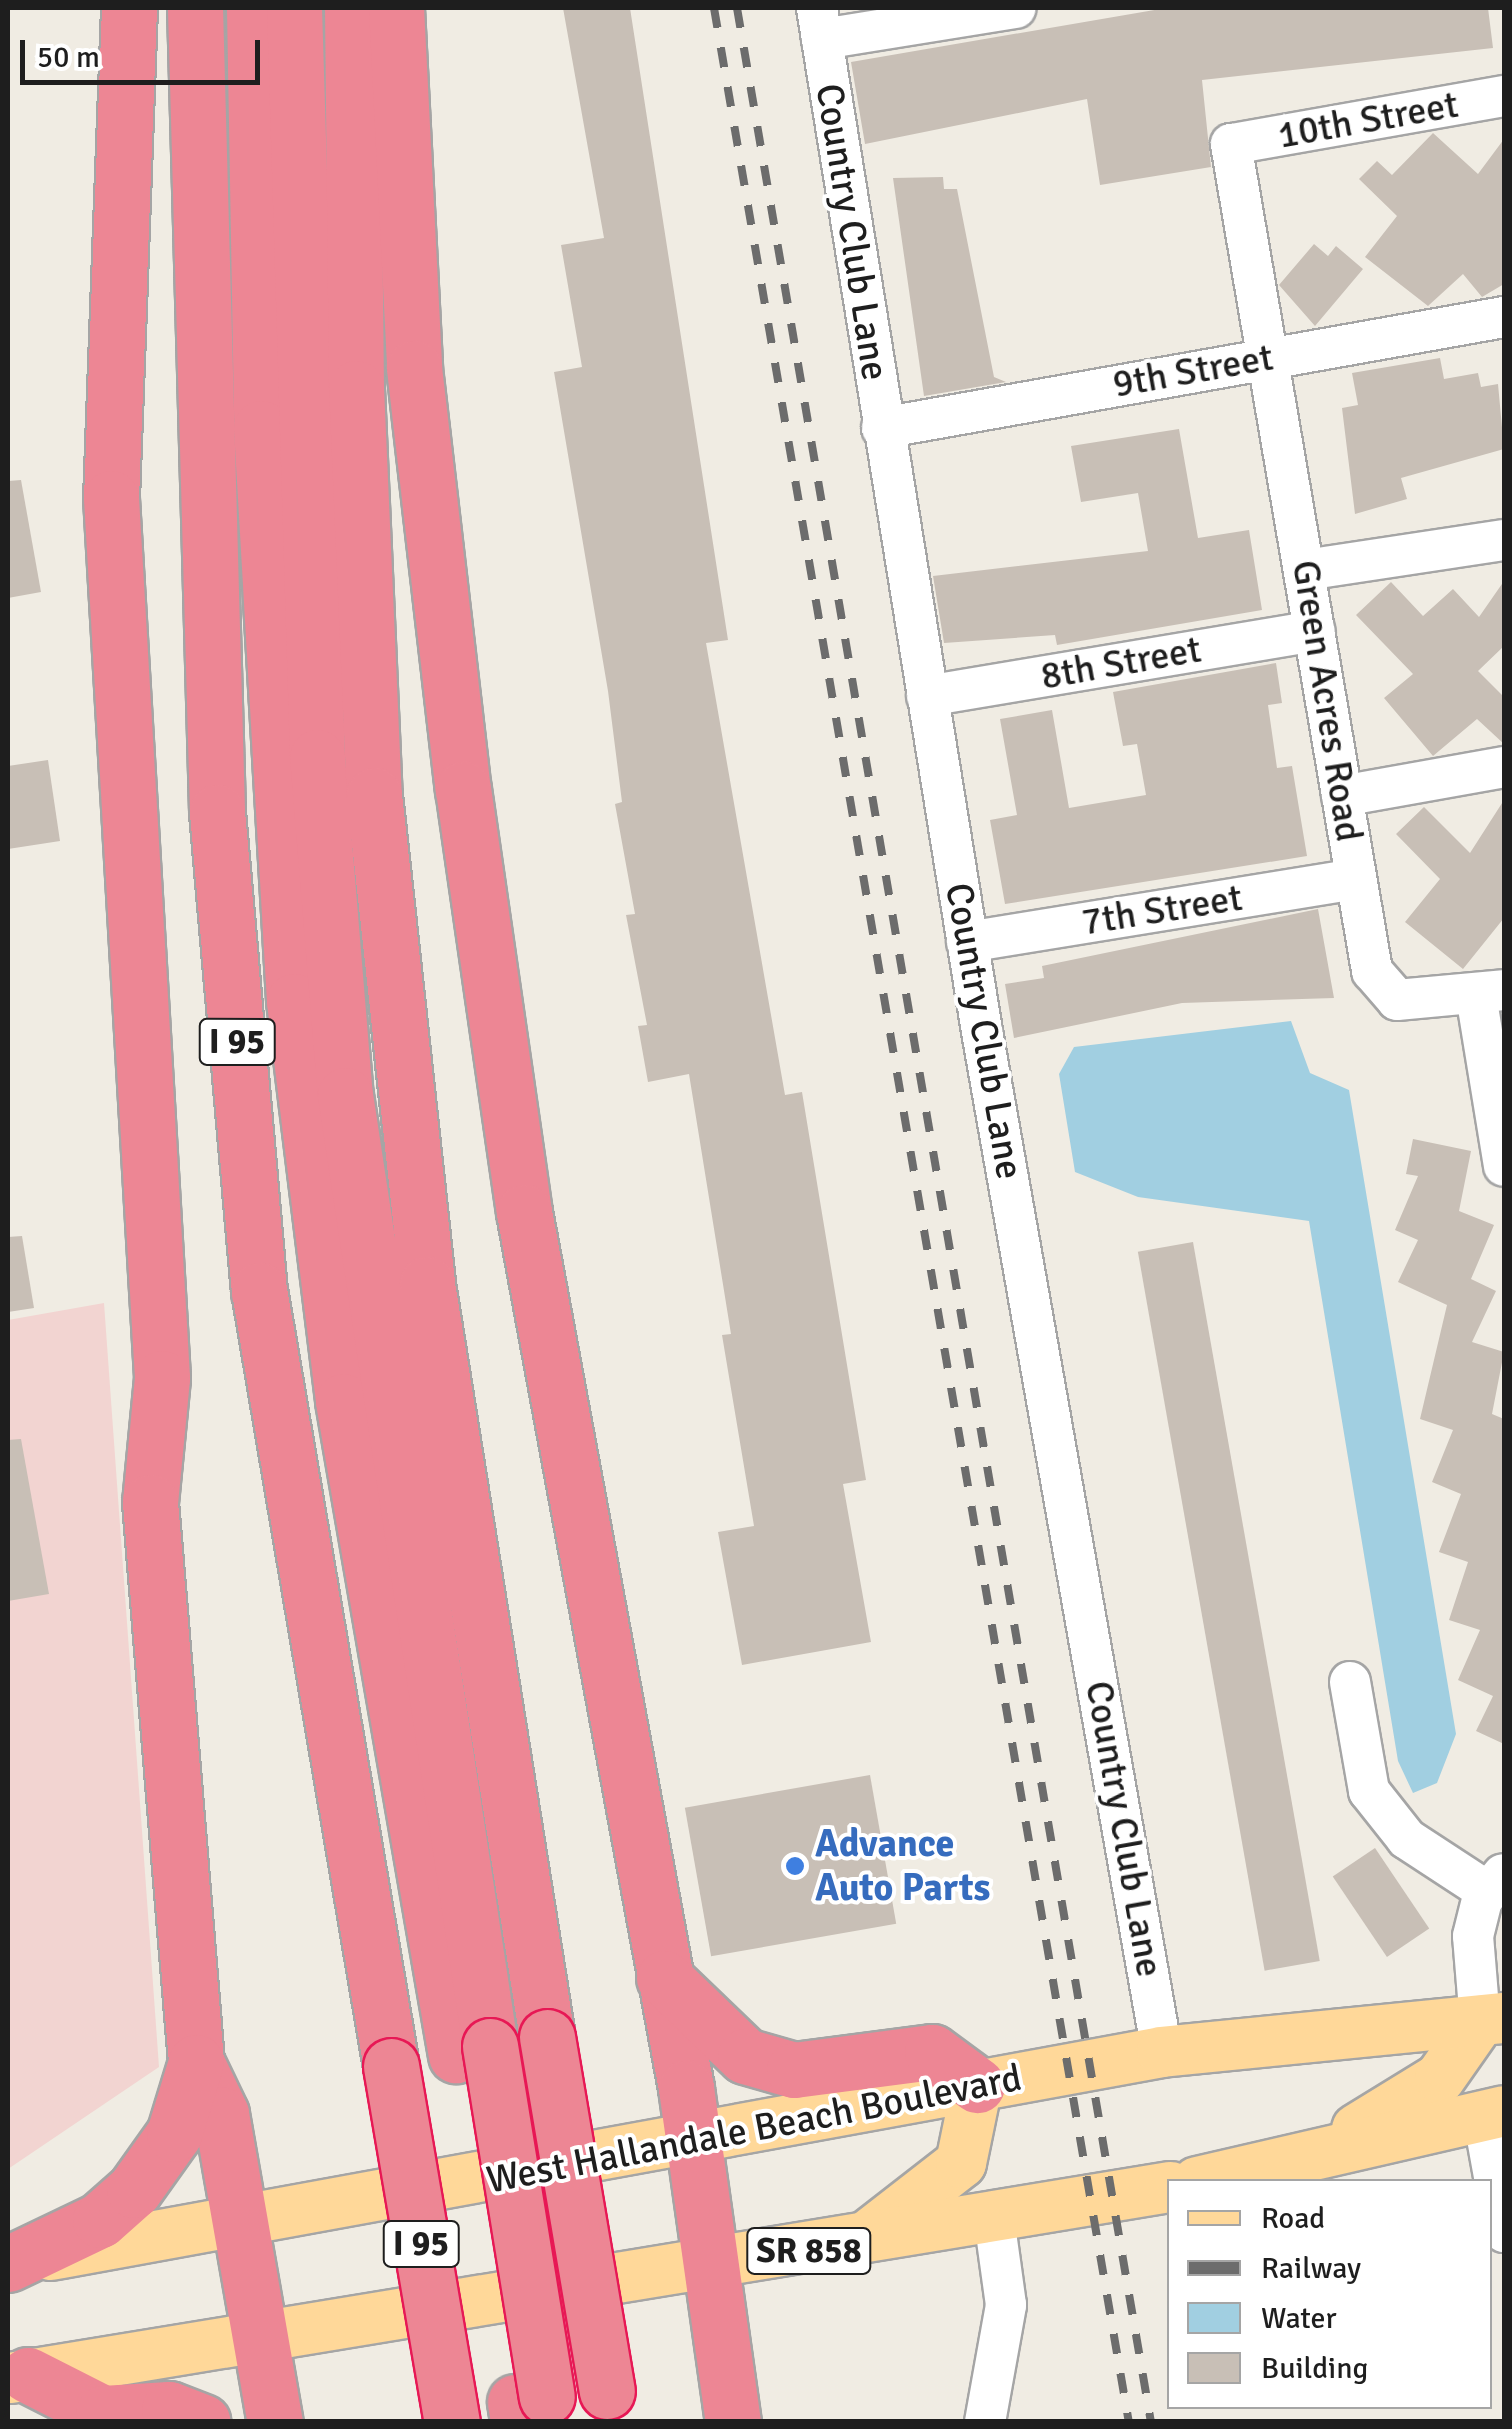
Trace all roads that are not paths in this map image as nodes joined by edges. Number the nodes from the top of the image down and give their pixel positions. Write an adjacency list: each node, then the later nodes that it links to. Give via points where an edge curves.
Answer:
1 (128, 8): 30 (highway, via 111,498 162,1378 150,1502)
2 (195, 8): 49 (highway, I 95, bridge, via 217,812 259,1290)
3 (254, 8): 28 (highway, via 261,428 294,1001 343,1401)
4 (294, 8): 28 (highway, via 317,757 345,1094)
5 (352, 8): 45 (highway, bridge, via 356,388 374,795 426,1284)
6 (396, 8): 26 (highway, via 414,368 463,789 524,1212)
7 (1016, 8): 8 (street)
8 (819, 23): 13 (street, Country Club Lane)
9 (1504, 96): 10 (street, 10th Street)
10 (1231, 144): 12 (street, Green Acres Road)
11 (1504, 317): 12 (street, 9th Street)
12 (1268, 357): 13 (street, 9th Street); 15 (street, Green Acres Road)
13 (882, 428): 17 (street, Country Club Lane)
14 (1504, 540): 15 (street)
15 (1306, 570): 16 (street, Green Acres Road)
16 (1315, 631): 17 (street, 8th Street); 19 (street, Green Acres Road)
17 (927, 696): 21 (street, Country Club Lane)
18 (1504, 767): 19 (street)
19 (1342, 796): 20 (street, Green Acres Road)
20 (1356, 878): 21 (street, 7th Street); 22 (street, Green Acres Road, via 1372,971 1398,1000)
21 (967, 942): 29 (street, Country Club Lane)
22 (1490, 993): 23 (street, Green Acres Road)
23 (1504, 1166)
24 (1350, 1682): 25 (street, via 1369,1790 1407,1839)
25 (1496, 1882): 27 (street, via 1473,1936)
26 (664, 1978): 31 (highway, via 745,2056 794,2070 932,2052); 33 (highway)
27 (1492, 2019): 29 (main road, West Hallandale Beach Boulevard); 34 (main road, via 1412,2100)
28 (473, 2050): 46 (highway, bridge)
29 (1162, 2052): 31 (main road, West Hallandale Beach Boulevard)
30 (196, 2062): 37 (highway, via 222,2114); 41 (highway, via 174,2134 134,2190 100,2220)
31 (978, 2085): 33 (main road, West Hallandale Beach Boulevard); 40 (main road, via 961,2163)
32 (1497, 2100): 34 (main road); 39 (street)
33 (694, 2142): 37 (main road, West Hallandale Beach Boulevard); 42 (highway)
34 (1290, 2164): 35 (main road)
35 (1212, 2179)
36 (1167, 2187): 38 (main road, SR 858)
37 (241, 2218): 41 (main road, West Hallandale Beach Boulevard); 43 (highway)
38 (994, 2218): 40 (main road, SR 858); 51 (street, via 1006,2305)
39 (1504, 2232)
40 (856, 2242): 42 (main road, SR 858)
41 (8, 2264)
42 (710, 2268): 43 (main road, SR 858); 50 (highway)
43 (260, 2343): 44 (main road, SR 858); 48 (highway)
44 (18, 2377): 47 (highway, via 103,2412 169,2409)
45 (610, 2406)
46 (533, 2410)
47 (203, 2422)
48 (275, 2422)
49 (452, 2422)
50 (733, 2422)
51 (985, 2422)

